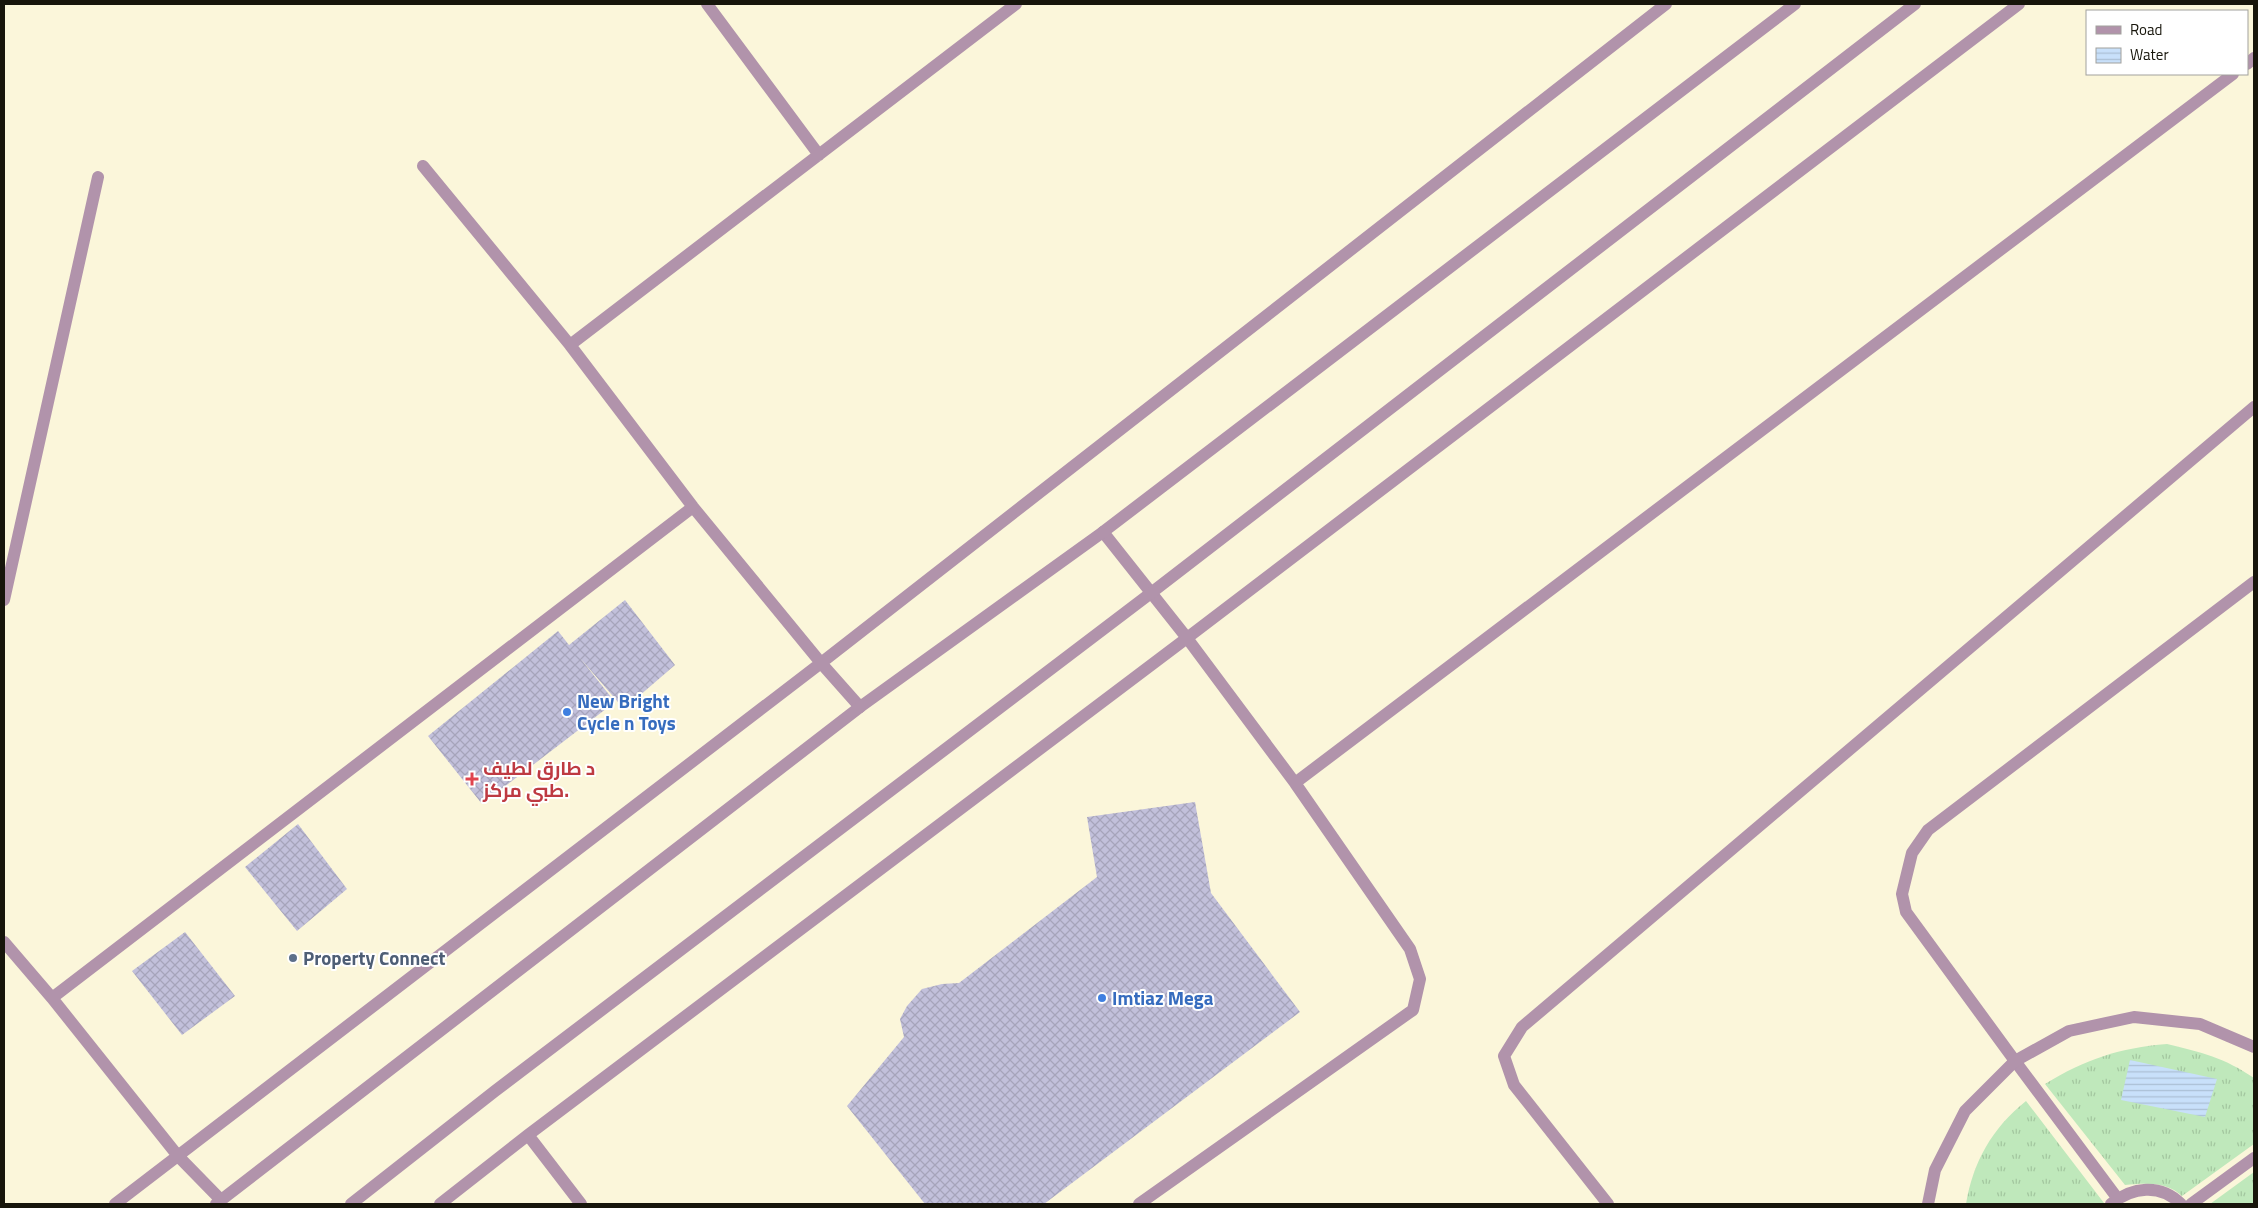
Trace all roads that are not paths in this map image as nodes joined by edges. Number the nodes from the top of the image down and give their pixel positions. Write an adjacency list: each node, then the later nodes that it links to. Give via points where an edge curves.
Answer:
1 (707, 4): 8 (street)
2 (1016, 4): 8 (street)
3 (1666, 4): 19 (street)
4 (1795, 4): 14 (street)
5 (1915, 4): 16 (street)
6 (2019, 4): 18 (street)
7 (2232, 75): 21 (street)
8 (820, 155): 11 (street)
9 (424, 166): 11 (street)
10 (98, 177): 17 (street)
11 (570, 345): 13 (street)
12 (2254, 407): 36 (street, via 1522,1027 1504,1056 1514,1085)
13 (693, 508): 19 (street); 23 (street)
14 (1103, 532): 16 (street); 20 (street)
15 (2254, 582): 25 (street, via 1928,830 1912,853 1902,894 1906,912)
16 (1151, 593): 18 (street); 32 (street)
17 (4, 600)
18 (1187, 638): 21 (street); 26 (street)
19 (821, 663): 20 (street); 27 (street)
20 (860, 707): 29 (street)
21 (1295, 783): 35 (street, via 1410,949 1420,979 1413,1010)
22 (4, 942): 23 (street)
23 (52, 998): 27 (street)
24 (2254, 1047): 25 (street, via 2200,1024 2134,1018 2069,1031)
25 (2015, 1061): 30 (street); 37 (street, via 1964,1111 1935,1170)
26 (528, 1135): 33 (street); 34 (street)
27 (178, 1156): 29 (street); 31 (street)
28 (2254, 1158): 39 (street)
29 (218, 1202)
30 (2115, 1202): 38 (street, via 2124,1194 2154,1190 2168,1194)
31 (115, 1204)
32 (351, 1204)
33 (440, 1204)
34 (581, 1204)
35 (1139, 1204)
36 (1608, 1204)
37 (1928, 1204)
38 (2181, 1204)
39 (2191, 1204)

